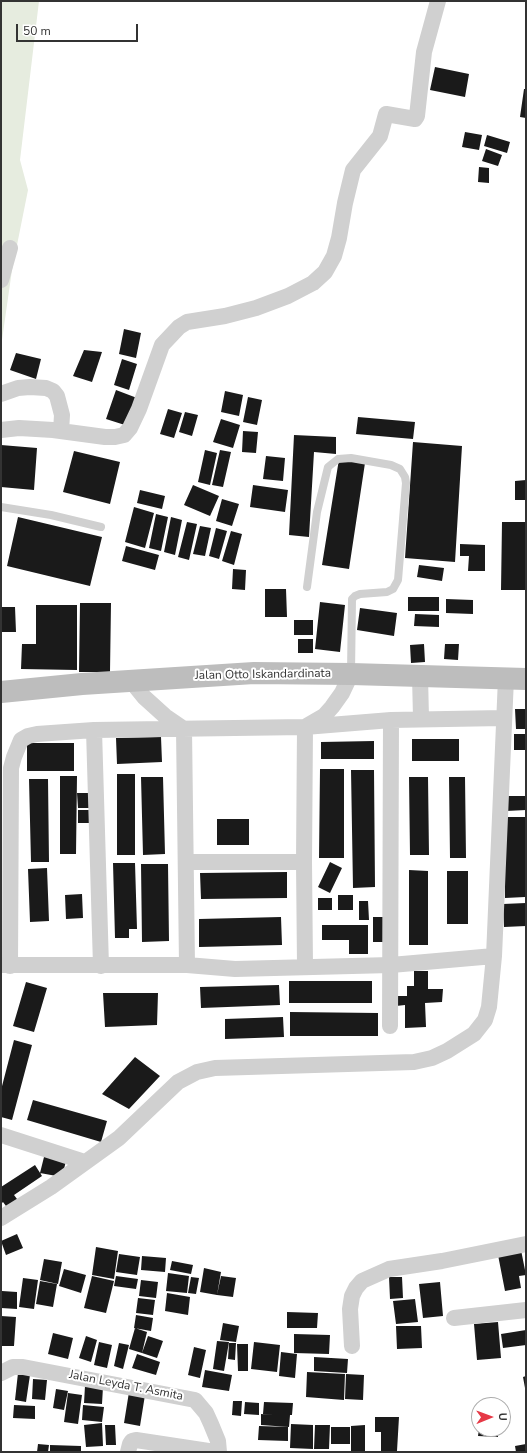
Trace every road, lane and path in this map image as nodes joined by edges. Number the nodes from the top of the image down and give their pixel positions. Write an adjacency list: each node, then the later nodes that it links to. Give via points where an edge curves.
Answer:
1 (438, 1): 6 (street, via 424,52 417,116 415,119 386,114 380,136 353,170 344,203 339,238 326,272 294,293 256,308 187,322 180,327 162,345 139,409 124,435 105,437)
2 (10, 248): 3 (street)
3 (1, 280)
4 (1, 394): 6 (street, via 30,387 52,391 57,396 62,415)
5 (1, 430): 6 (street)
6 (60, 430)
7 (1, 507): 8 (lane)
8 (101, 527)
9 (307, 587): 10 (lane, via 317,512 328,467 338,459 351,458 400,469 406,477 406,483 398,580 393,589 387,592 360,594 352,599)
10 (351, 674): 11 (main road, Jalan Otto Iskandardinata); 13 (main road, Jalan Otto Iskandardinata, via 254,673); 18 (street, via 332,707 324,716)
11 (420, 676): 12 (main road, Jalan Otto Iskandardinata); 15 (street)
12 (516, 678): 16 (street)
13 (131, 681): 14 (main road, Jalan Otto Iskandardinata); 19 (street, via 165,716)
14 (1, 692)
15 (421, 718): 16 (street); 17 (street)
16 (503, 718): 23 (street)
17 (390, 720): 18 (street); 26 (street)
18 (305, 727): 19 (street); 22 (street)
19 (184, 728): 20 (street); 21 (street)
20 (94, 730): 24 (street, via 28,736 21,740 14,757 11,768); 27 (street)
21 (186, 862): 22 (street); 25 (street)
22 (304, 862): 28 (street)
23 (494, 956): 26 (street); 31 (street, via 489,1007 485,1020 474,1034 447,1051 414,1062 215,1068 197,1072 178,1082 119,1138)
24 (5, 965): 27 (street)
25 (187, 965): 27 (street); 28 (street, via 235,969)
26 (391, 965): 28 (street); 29 (street)
27 (101, 966)
28 (305, 966)
29 (390, 1026)
30 (1, 1135): 31 (street)
31 (85, 1162): 32 (street)
32 (1, 1218)
33 (526, 1244): 36 (street, via 389,1269 362,1282 352,1296)
34 (526, 1310): 35 (street)
35 (454, 1318)
36 (352, 1346)
37 (1, 1373): 40 (street, Jalan Leyda T. Asmita, via 23,1367 195,1400 206,1413 218,1441)
38 (128, 1452): 39 (street, via 132,1441 136,1440)
39 (215, 1452)
40 (219, 1452)

